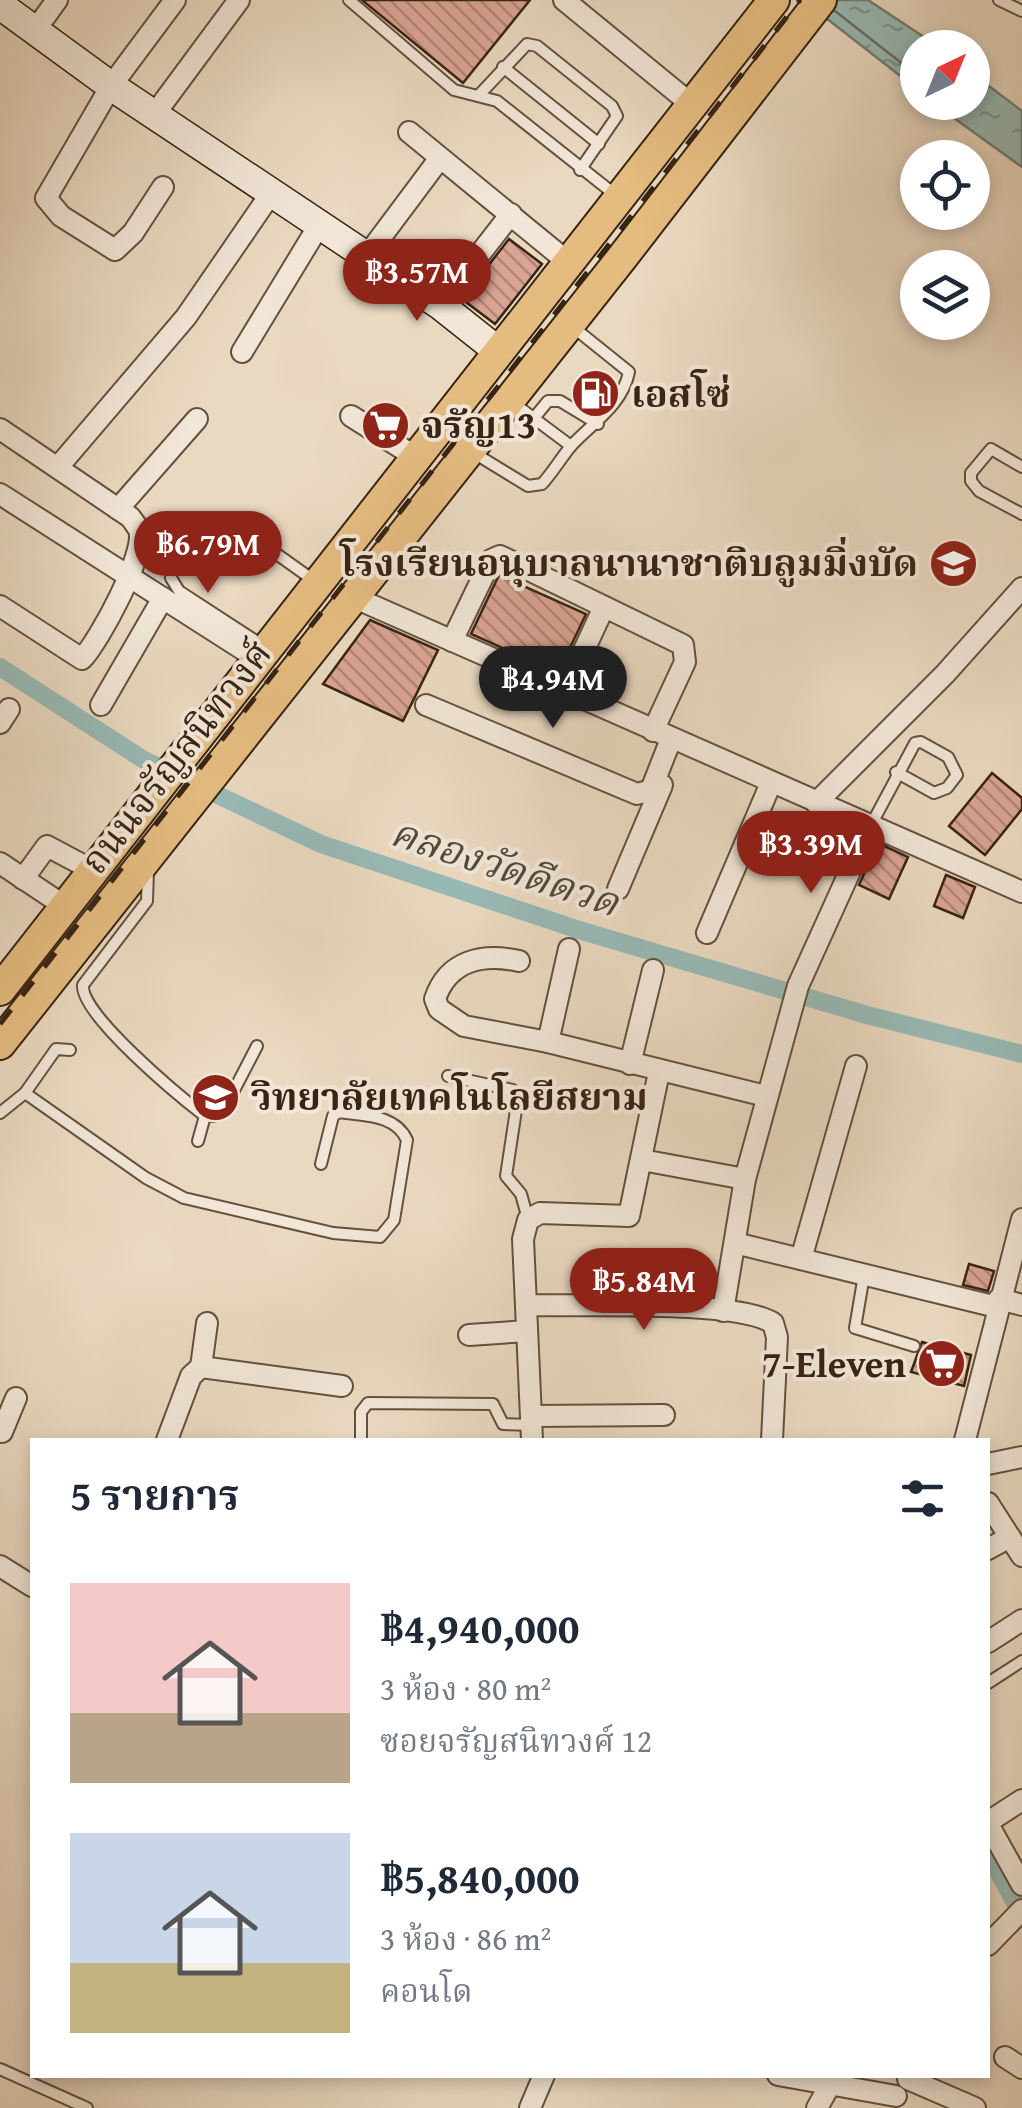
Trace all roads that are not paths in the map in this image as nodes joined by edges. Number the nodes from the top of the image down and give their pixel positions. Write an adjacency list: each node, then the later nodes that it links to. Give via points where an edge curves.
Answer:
1 (58, 0): 11 (street)
2 (176, 0): 13 (street)
3 (238, 0): 16 (street)
4 (349, 0): 14 (lane, via 454,90)
5 (564, 0): 15 (street)
6 (774, 0): 15 (main road, ถนนจรัญสนิทวงศ์)
7 (821, 0): 29 (main road, ถนนจรัญสนิทวงศ์)
8 (999, 0): 9 (lane)
9 (1022, 11)
10 (2, 12): 11 (main road)
11 (36, 29): 13 (main road)
12 (503, 67): 14 (lane); 18 (lane); 18 (lane, via 527,44 537,46 612,106 617,116)
13 (111, 86): 16 (main road); 21 (street, via 48,188 48,204 115,250)
14 (480, 94): 20 (lane)
15 (691, 104): 23 (main road, ถนนจรัญสนิทวงศ์)
16 (154, 115): 22 (main road)
17 (409, 132): 19 (street)
18 (599, 144): 20 (lane)
19 (440, 158): 24 (street); 26 (street)
20 (580, 170): 23 (lane)
21 (163, 186)
22 (272, 192): 25 (main road); 40 (street, via 186,317)
23 (619, 198): 27 (main road, ถนนจรัญสนิทวงศ์)
24 (511, 214): 27 (street); 28 (street)
25 (321, 222): 26 (main road); 31 (street)
26 (366, 257): 28 (main road)
27 (568, 262): 30 (main road, ถนนจรัญสนิทวงศ์)
28 (440, 305): 30 (main road)
29 (570, 324): 32 (main road, ถนนจรัญสนิทวงศ์); 35 (lane, via 628,372)
30 (498, 351): 39 (main road, ถนนจรัญสนิทวงศ์)
31 (242, 352)
32 (522, 409): 35 (lane, via 560,401); 37 (lane); 38 (main road, ถนนจรัญสนิทวงศ์)
33 (351, 416): 39 (street)
34 (197, 419): 43 (street)
35 (598, 424): 37 (lane)
36 (0, 429): 40 (street)
37 (572, 446): 38 (lane, via 542,484 528,486)
38 (469, 450): 48 (main road, ถนนจรัญสนิทวงศ์)
39 (414, 456): 46 (main road, ถนนจรัญสนิทวงศ์)
40 (58, 468): 43 (street)
41 (1022, 468): 44 (lane, via 991,450 971,473 979,490)
42 (0, 494): 45 (street)
43 (118, 508): 45 (street, via 139,530)
44 (1022, 514)
45 (128, 577): 49 (street); 50 (street, via 82,658)
46 (317, 582): 53 (main road, ถนนจรัญสนิทวงศ์); 53 (lane, via 232,523 211,518 174,559 170,578 179,591)
47 (1022, 588): 60 (street)
48 (353, 597): 52 (street); 62 (main road, ถนนจรัญสนิทวงศ์)
49 (163, 598): 53 (street); 56 (street)
50 (0, 606)
51 (604, 607): 52 (street, via 500,556 491,560); 54 (street); 57 (street, via 687,652)
52 (452, 641): 54 (street)
53 (262, 653): 64 (main road, ถนนจรัญสนิทวงศ์)
54 (564, 691): 57 (street)
55 (426, 704): 57 (street, via 637,794 652,790)
56 (101, 705)
57 (668, 738): 59 (street); 66 (street)
58 (896, 772): 58 (lane, via 934,793 957,775 948,758 920,742); 61 (lane)
59 (771, 783): 60 (street); 69 (street)
60 (816, 803): 61 (street)
61 (870, 827): 67 (street); 83 (street, via 797,990)
62 (147, 859): 75 (main road, ถนนจรัญสนิทวงศ์); 85 (lane, via 147,901 82,994 96,1015)
63 (0, 863): 65 (street)
64 (94, 871): 65 (street, via 47,846); 68 (main road, ถนนจรัญสนิทวงศ์)
65 (24, 878): 68 (street)
66 (618, 889)
67 (1022, 892)
68 (66, 906): 73 (main road, ถนนจรัญสนิทวงศ์)
69 (707, 934)
70 (569, 949): 74 (street)
71 (519, 961): 74 (street, via 470,960 445,979 434,999 464,1026)
72 (653, 970): 78 (street)
73 (0, 990)
74 (548, 1042): 78 (street)
75 (0, 1044)
76 (258, 1046): 85 (lane, via 230,1098 214,1116)
77 (70, 1050): 82 (lane, via 56,1049)
78 (630, 1064): 80 (street)
79 (856, 1066): 93 (street)
80 (660, 1072): 83 (street); 87 (street)
81 (448, 1076): 91 (lane, via 518,1097 506,1176 521,1194)
82 (26, 1093): 84 (lane); 88 (lane, via 184,1198 333,1233 380,1237 394,1220 407,1140 402,1129 391,1120 338,1112)
83 (766, 1096): 89 (street)
84 (0, 1113)
85 (205, 1116): 86 (lane)
86 (198, 1141)
87 (642, 1160): 89 (street); 91 (street, via 629,1216 540,1214)
88 (321, 1164)
89 (746, 1180): 92 (street)
90 (1022, 1219): 95 (street)
91 (528, 1220): 96 (street)
92 (735, 1243): 93 (street); 98 (street)
93 (801, 1258): 94 (street)
94 (864, 1274): 95 (street); 102 (lane, via 855,1328)
95 (998, 1303): 97 (street); 112 (street)
96 (527, 1305): 98 (street); 100 (street)
97 (1022, 1305)
98 (723, 1311): 111 (street, via 773,1323)
99 (207, 1323): 103 (street)
100 (527, 1331): 101 (street); 107 (street)
101 (468, 1335)
102 (914, 1346)
103 (201, 1367): 104 (street); 109 (street, via 191,1376)
104 (342, 1386)
105 (16, 1398): 108 (street)
106 (664, 1415): 107 (street)
107 (532, 1427): 110 (lane, via 503,1424 493,1404 368,1403)
108 (1, 1433)
109 (169, 1438)
110 (360, 1438)
111 (772, 1438)
112 (965, 1438)
113 (1022, 1457): 114 (street)
114 (990, 1464)
115 (990, 1506): 116 (street)
116 (1010, 1536): 117 (street); 118 (street)
117 (990, 1548)
118 (1022, 1556)
119 (0, 1566): 120 (street)
120 (30, 1585)
121 (1022, 1620): 122 (street)
122 (990, 1641)
123 (1022, 1661): 124 (lane)
124 (990, 1682)
125 (1022, 1800): 126 (street)
126 (990, 1826): 127 (street)
127 (1022, 1885)
128 (1019, 1912): 129 (street)
129 (990, 1944)
130 (0, 2070): 135 (lane)
131 (543, 2078): 136 (street)
132 (798, 2078): 133 (street)
133 (831, 2083): 134 (street); 137 (street)
134 (901, 2089): 138 (street)
135 (88, 2108)
136 (530, 2108)
137 (817, 2108)
138 (975, 2108)

